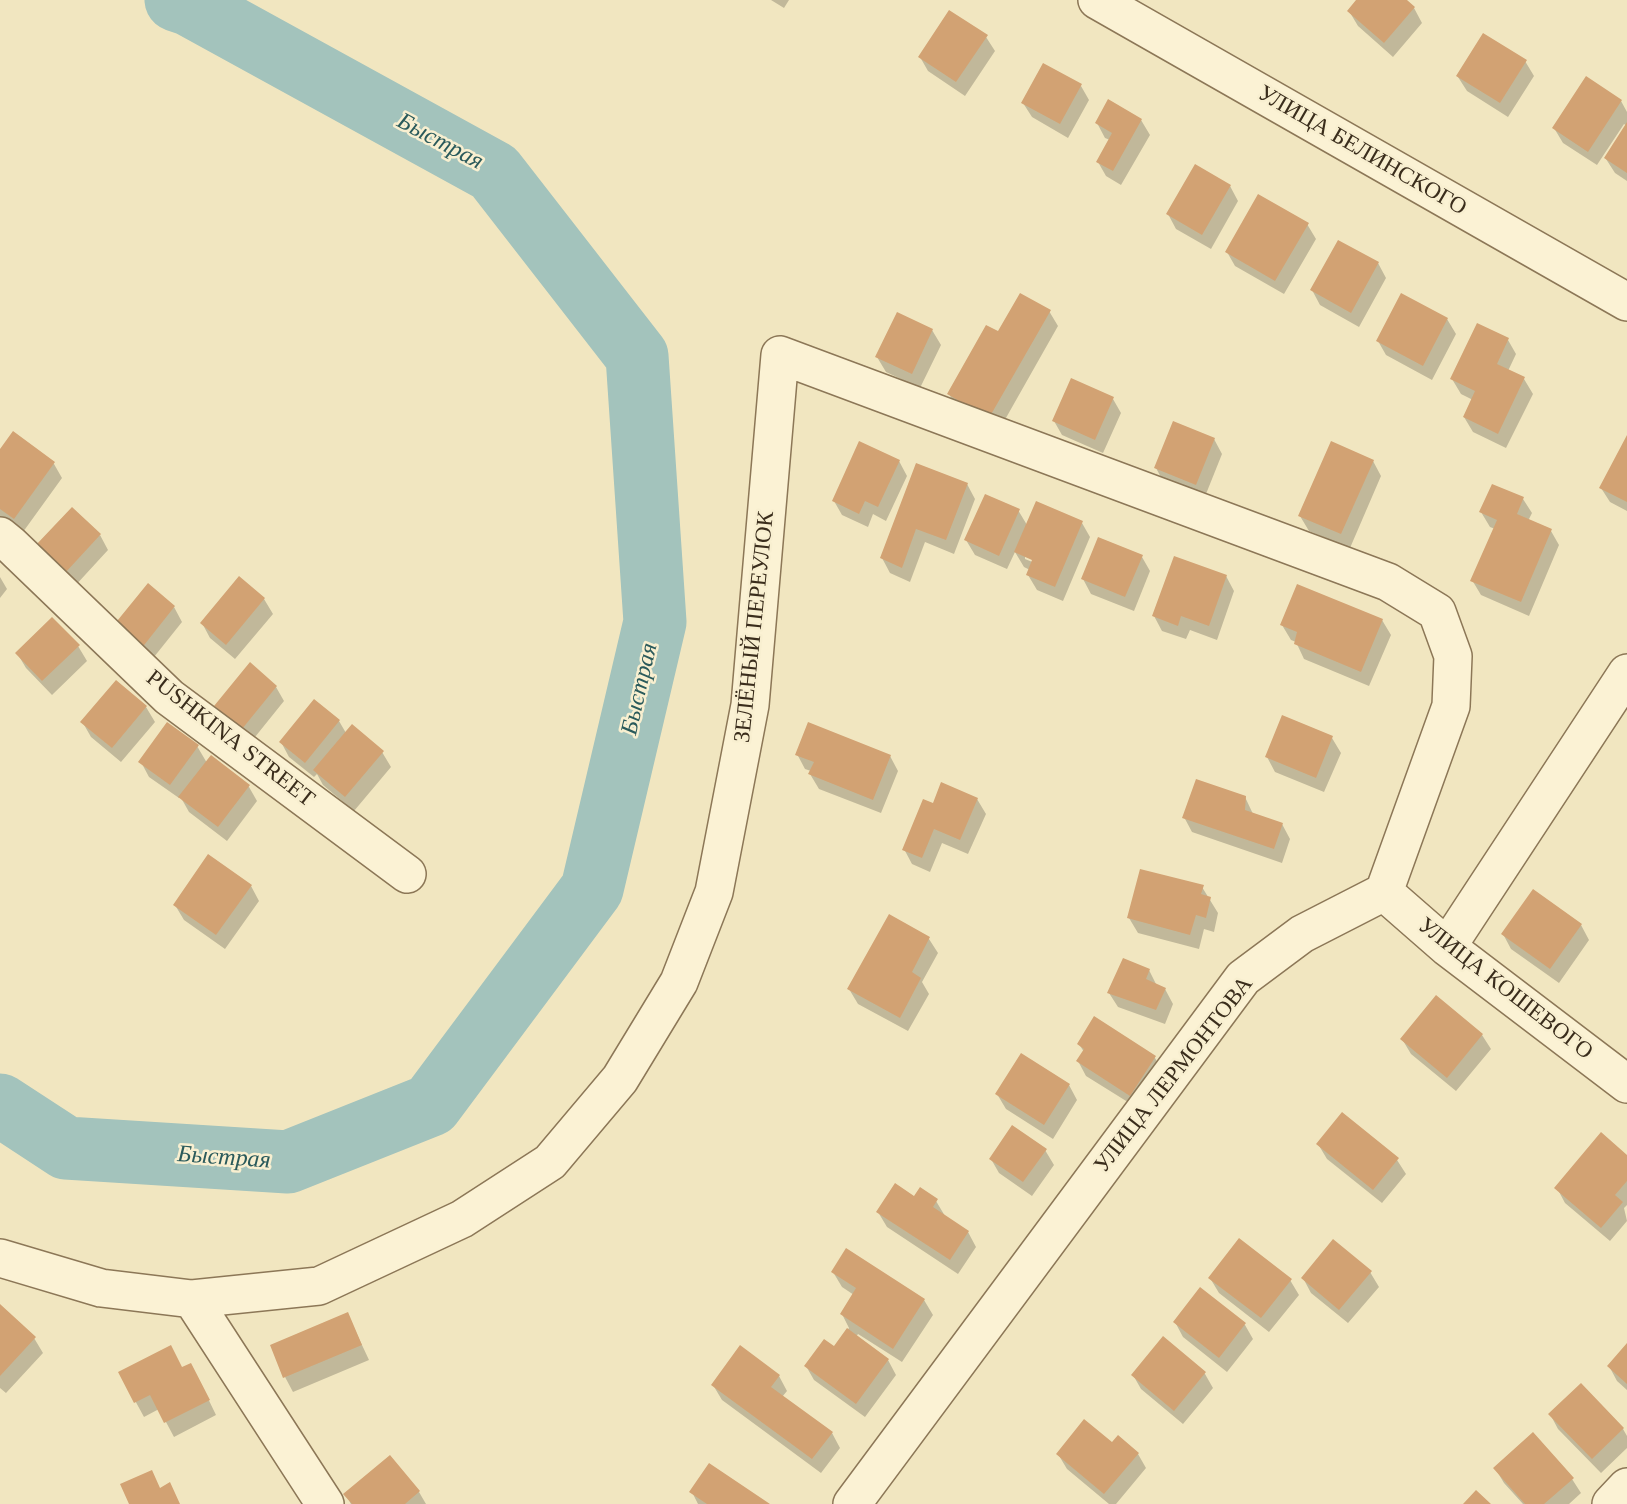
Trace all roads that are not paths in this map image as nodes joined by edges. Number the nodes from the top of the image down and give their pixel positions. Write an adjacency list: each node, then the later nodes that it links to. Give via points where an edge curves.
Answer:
1 (1097, 0): 2 (street, УЛИЦА БЕЛИНСКОГО)
2 (1627, 302)
3 (0, 536): 5 (street, PUSHKINA STREET, via 169,697)
4 (1627, 673): 7 (street)
5 (407, 874)
6 (1384, 892): 7 (street, УЛИЦА КОШЕВОГО); 10 (street, ЗЕЛЁНЫЙ ПЕРЕУЛОК, via 1451,706 1453,656 1437,612 1388,582 780,355 750,705 714,892 679,982 620,1079 550,1162 462,1219 319,1286); 13 (street, УЛИЦА ЛЕРМОНТОВА, via 1302,934 1243,978)
7 (1447, 947): 8 (street, УЛИЦА КОШЕВОГО)
8 (1627, 1084)
9 (0, 1258): 10 (street, via 101,1288)
10 (192, 1299): 12 (street)
11 (1627, 1487): 14 (street)
12 (325, 1504)
13 (852, 1504)
14 (1611, 1504)

